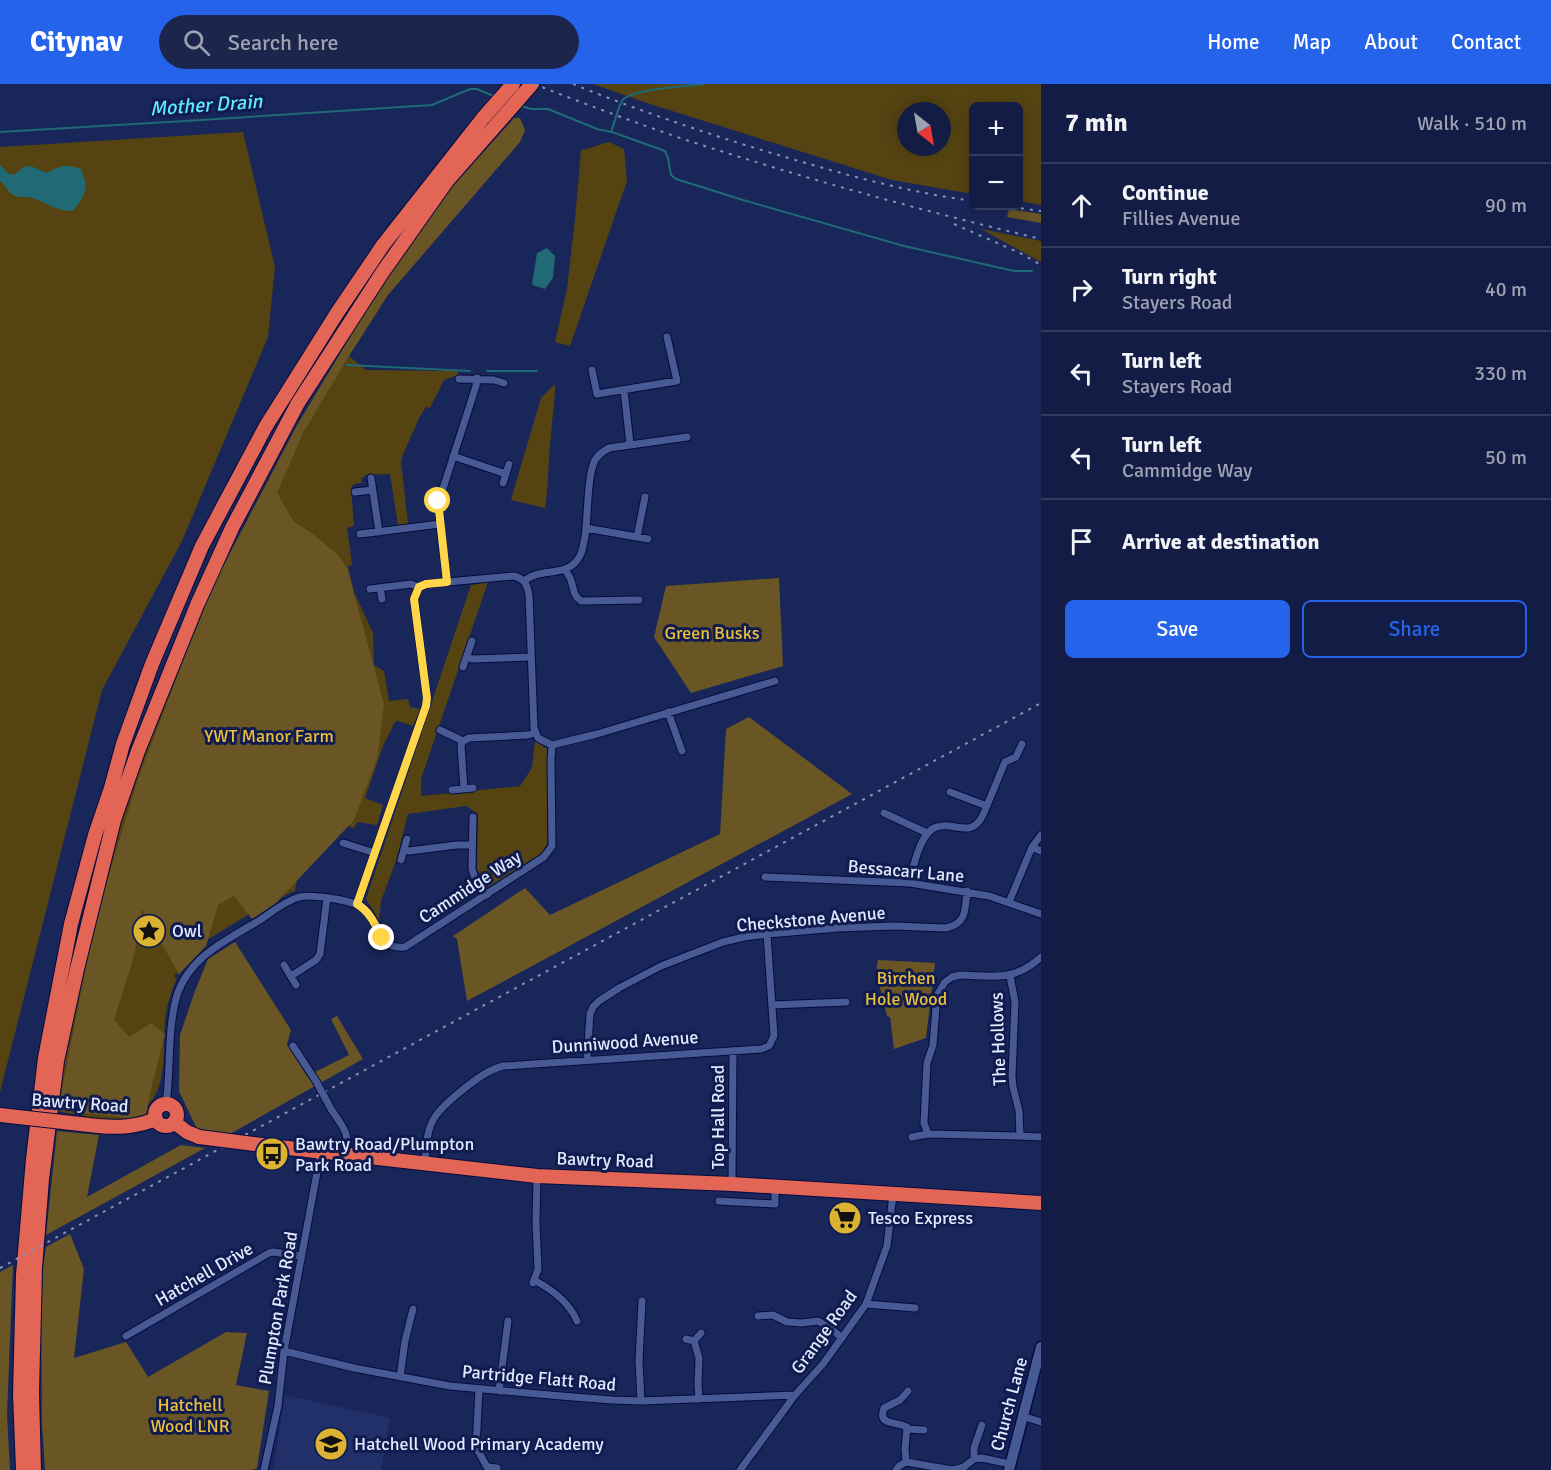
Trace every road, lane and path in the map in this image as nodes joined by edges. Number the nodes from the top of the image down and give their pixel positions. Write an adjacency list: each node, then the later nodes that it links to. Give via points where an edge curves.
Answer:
1 (513, 84): 127 (highway, via 382,245 266,426 202,546 123,744 71,924 45,1058 23,1275)
2 (532, 84): 128 (highway, via 447,181 298,403 232,528 138,751 114,820 57,1061 35,1268)
3 (667, 337): 8 (street, via 677,381)
4 (592, 370): 8 (street, via 597,394)
5 (477, 378): 6 (street); 7 (street); 11 (street)
6 (459, 379)
7 (504, 383)
8 (624, 390): 10 (street)
9 (687, 437): 10 (street)
10 (630, 444): 20 (street, via 605,450 596,460 591,472)
11 (453, 456): 13 (street); 19 (street, via 438,501)
12 (509, 464): 13 (street)
13 (506, 474): 15 (street)
14 (371, 478): 16 (street)
15 (503, 483)
16 (372, 490): 17 (street); 21 (street)
17 (355, 492)
18 (645, 497): 23 (street)
19 (440, 524): 21 (street); 27 (street)
20 (586, 528): 23 (street); 25 (street, via 582,553)
21 (379, 532): 22 (street)
22 (360, 534)
23 (637, 537): 24 (street)
24 (648, 539)
25 (565, 570): 26 (street); 32 (street, via 581,601)
26 (524, 581): 27 (street, via 513,576); 35 (street, via 529,595)
27 (447, 582): 28 (street)
28 (419, 587): 29 (street, via 411,584); 60 (street, via 414,599 426,706)
29 (380, 588): 30 (street); 31 (street)
30 (370, 589)
31 (382, 599)
32 (639, 600)
33 (472, 641): 34 (street)
34 (467, 657): 35 (street); 36 (street)
35 (531, 657): 40 (street)
36 (463, 667)
37 (775, 681): 38 (street)
38 (668, 712): 43 (street); 44 (street)
39 (441, 730): 41 (street)
40 (535, 733): 41 (street); 43 (street)
41 (463, 741): 46 (street)
42 (1022, 744): 49 (street, via 1016,758 1005,762)
43 (552, 745): 65 (street, Cammidge Way, via 552,846 544,856)
44 (681, 751)
45 (473, 788): 46 (street)
46 (465, 789): 47 (street)
47 (452, 790)
48 (950, 792): 49 (street)
49 (987, 806): 52 (street, via 975,826 940,826)
50 (884, 813): 52 (street)
51 (472, 817): 56 (street)
52 (927, 834): 63 (street)
53 (1041, 836): 57 (street)
54 (407, 839): 58 (street)
55 (344, 843): 60 (street)
56 (472, 845): 58 (street); 65 (street, via 472,869)
57 (1032, 847): 59 (street); 67 (street)
58 (404, 850): 61 (street)
59 (1041, 851)
60 (375, 853): 68 (street)
61 (401, 860)
62 (765, 877): 63 (street, Bessacarr Lane)
63 (910, 883): 64 (street, Bessacarr Lane)
64 (967, 891): 67 (street, Bessacarr Lane); 70 (street, Checkstone Avenue, via 962,919 946,928 868,927)
65 (487, 894): 68 (street, Cammidge Way, via 405,947 395,948 387,944 369,914)
66 (327, 898): 68 (street); 73 (street, via 320,954); 81 (street, via 308,896 291,900 206,954 185,976 173,1019)
67 (1009, 902): 69 (street, Bessacarr Lane)
68 (357, 904)
69 (1041, 914)
70 (767, 934): 77 (street, Dunniwood Avenue); 80 (street, Checkstone Avenue, via 723,942 661,966 599,1001 590,1014)
71 (1041, 957): 74 (street, The Hollows)
72 (284, 965): 73 (street)
73 (291, 976): 75 (street)
74 (1010, 976): 85 (street, The Hollows, via 952,977 937,996 933,1045 927,1063); 86 (street, The Hollows, via 1015,1002 1012,1076)
75 (296, 985)
76 (846, 1002): 77 (street)
77 (772, 1005): 79 (street, Dunniwood Avenue, via 774,1036 769,1046)
78 (293, 1046): 90 (street, bridge, via 347,1133)
79 (733, 1051): 80 (street, Dunniwood Avenue); 93 (street, Top Hall Road)
80 (587, 1060): 91 (street, Dunniwood Avenue, via 516,1064 489,1071 435,1117)
81 (166, 1105): 83 (highway, via 157,1109); 84 (highway, via 176,1111)
82 (0, 1115): 83 (highway, Bawtry Road, bridge, via 115,1128)
83 (156, 1119): 84 (highway, Bawtry Road, via 165,1126)
84 (174, 1122): 89 (highway, Bawtry Road, bridge, via 199,1137)
85 (927, 1134): 86 (street); 87 (street)
86 (1020, 1136): 88 (street)
87 (912, 1137)
88 (1041, 1137)
89 (321, 1151): 90 (highway, Bawtry Road); 98 (street, Plumpton Park Road)
90 (347, 1155): 91 (highway, Bawtry Road)
91 (425, 1164): 92 (highway, Bawtry Road)
92 (537, 1176): 93 (highway, Bawtry Road); 105 (street, via 538,1263 534,1282 557,1294)
93 (732, 1184): 94 (highway, Bawtry Road)
94 (775, 1186): 95 (highway, Bawtry Road); 96 (street, via 775,1204)
95 (893, 1194): 97 (highway, Bawtry Road); 100 (street, Grange Road, via 887,1246)
96 (718, 1201)
97 (1041, 1203)
98 (301, 1256): 107 (street, Hatchell Drive, via 269,1253); 110 (street, Plumpton Park Road)
99 (642, 1301): 117 (street)
100 (866, 1305): 101 (street); 108 (street, Grange Road)
101 (915, 1308)
102 (413, 1310): 111 (street)
103 (758, 1316): 108 (street, via 773,1315 787,1322 818,1321)
104 (508, 1321): 113 (street)
105 (577, 1321)
106 (701, 1333): 116 (street, via 690,1340 699,1358)
107 (126, 1336)
108 (842, 1338): 115 (street, Grange Road)
109 (1041, 1347): 118 (street, Church Lane)
110 (284, 1351): 111 (street, Partridge Flatt Road); 129 (street, Plumpton Park Road, via 278,1406)
111 (400, 1377): 112 (street, Partridge Flatt Road)
112 (479, 1389): 113 (street, Partridge Flatt Road); 126 (street, via 476,1447 487,1467)
113 (499, 1391): 117 (street, Partridge Flatt Road)
114 (908, 1391): 121 (street, via 884,1408 882,1414 884,1420)
115 (795, 1395): 116 (street, Partridge Flatt Road); 130 (street, Grange Road)
116 (699, 1400): 117 (street, Partridge Flatt Road)
117 (641, 1401)
118 (1022, 1416): 119 (street); 125 (street, Church Lane)
119 (1041, 1422)
120 (982, 1425): 123 (street)
121 (908, 1429): 122 (street); 124 (street)
122 (924, 1430)
123 (974, 1459): 124 (street, via 953,1470); 125 (street)
124 (906, 1462): 131 (street)
125 (1009, 1467)
126 (497, 1468)
127 (23, 1470)
128 (34, 1470)
129 (264, 1470)
130 (740, 1470)
131 (896, 1470)

